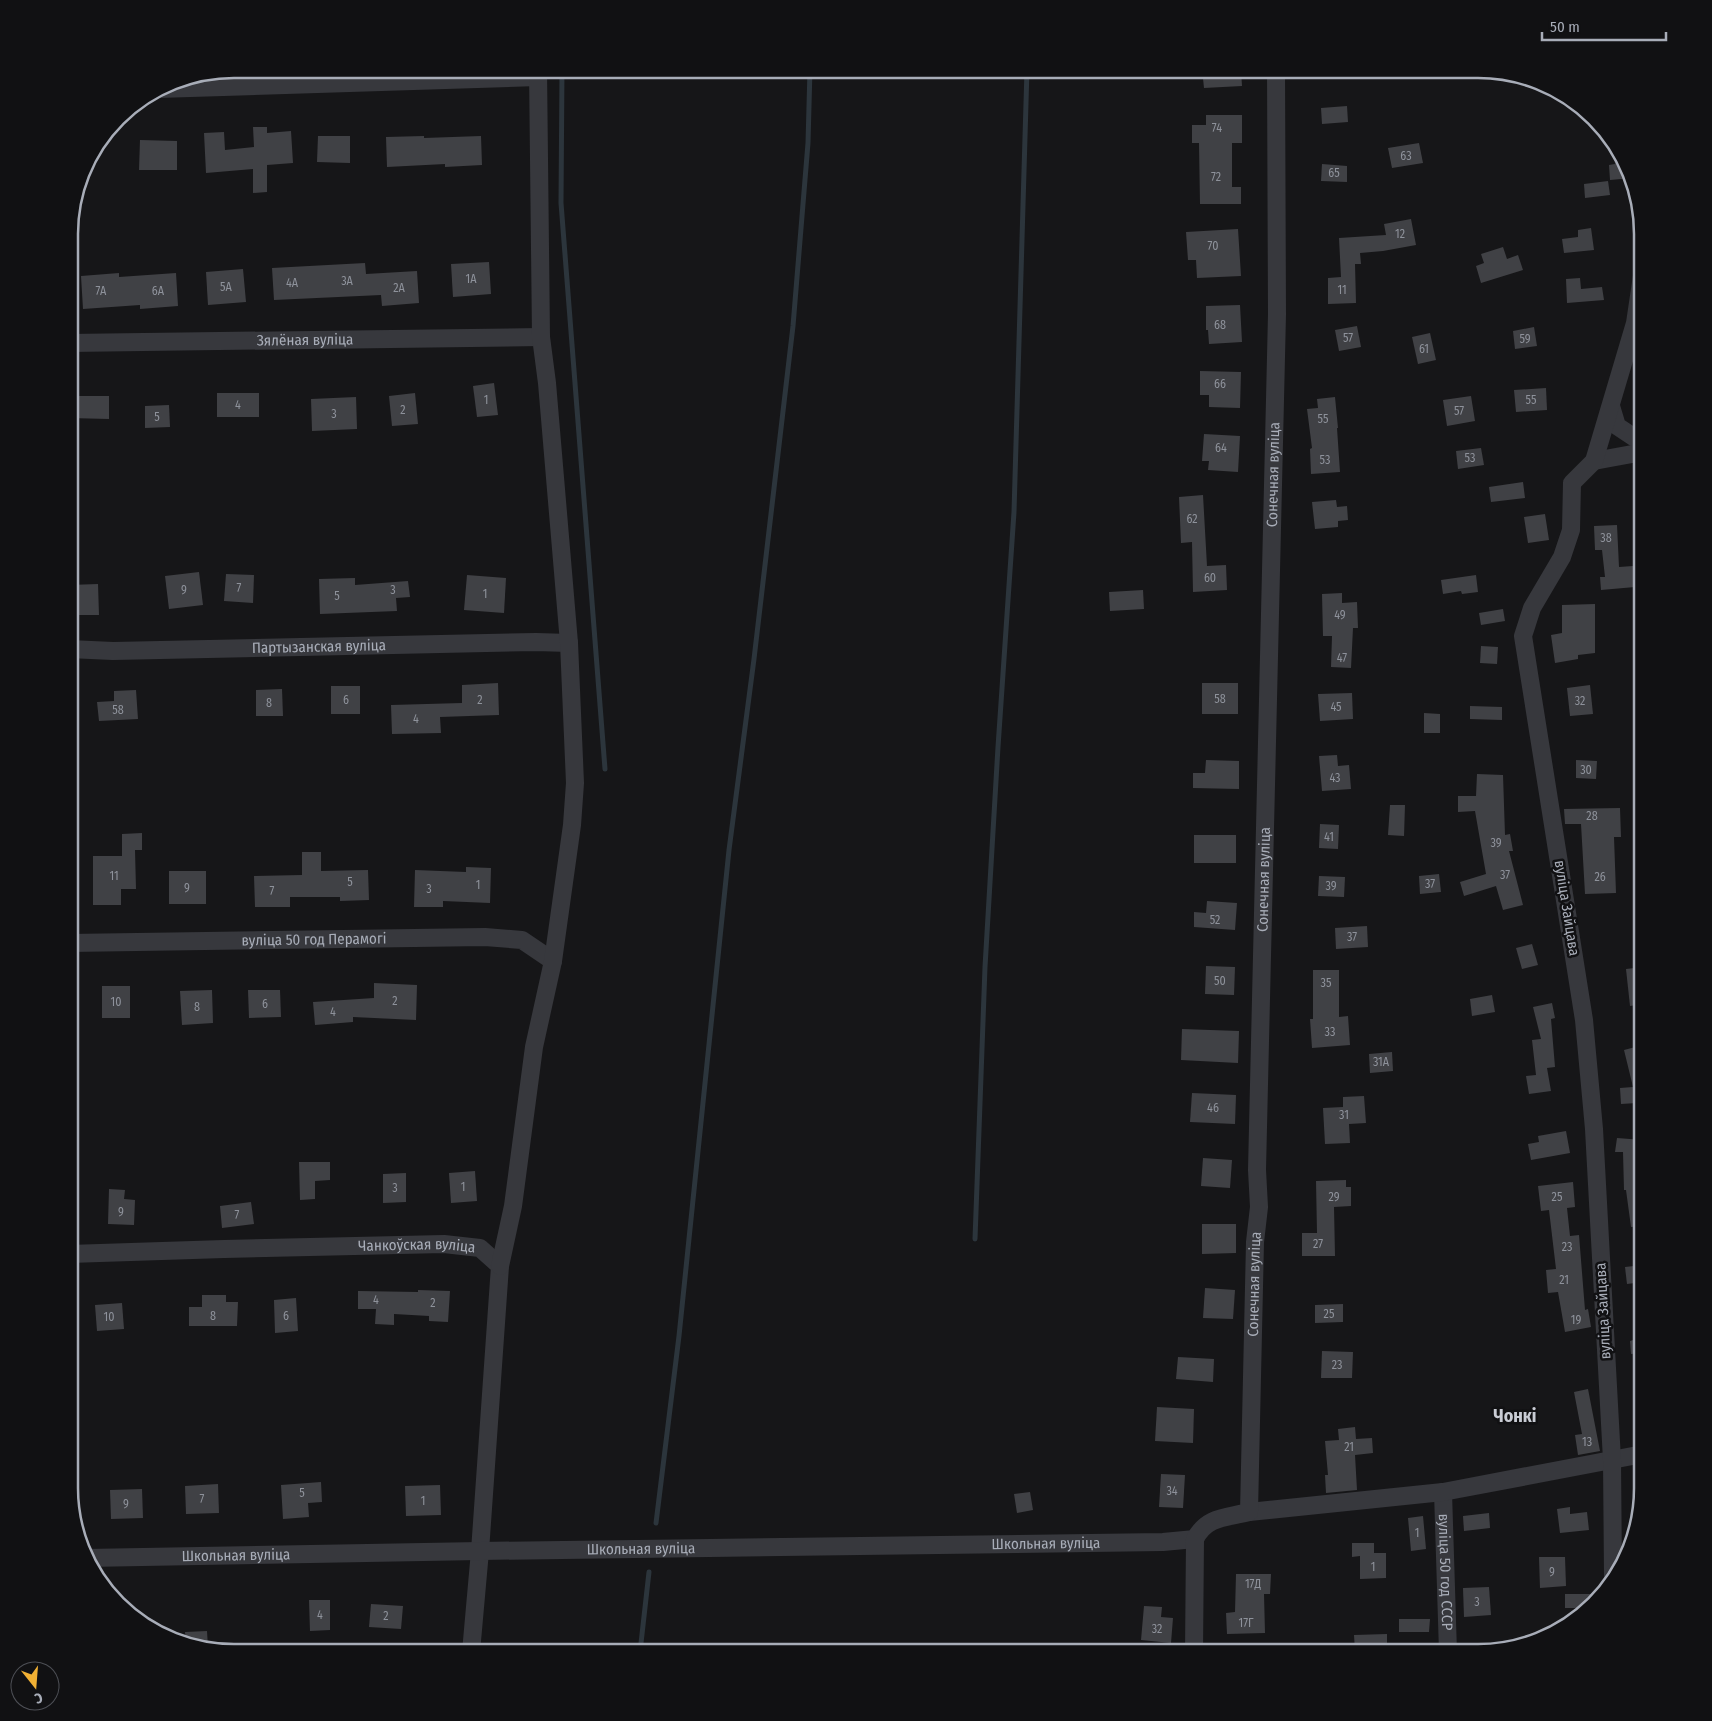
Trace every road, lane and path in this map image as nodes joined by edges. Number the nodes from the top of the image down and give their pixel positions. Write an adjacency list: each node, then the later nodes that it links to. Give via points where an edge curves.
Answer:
1 (419, 78): 4 (street)
2 (538, 78): 6 (street)
3 (1276, 78): 21 (street, Сонечная вуліца, via 1277,314 1259,1207 1254,1261)
4 (178, 88)
5 (1634, 326): 8 (street, вуліца Зайцава)
6 (541, 337): 7 (street, Зялёная вуліца); 12 (street)
7 (78, 343)
8 (1611, 406): 9 (street, via 1617,426); 11 (street, вуліца Зайцава)
9 (1634, 437)
10 (1634, 454): 11 (street)
11 (1594, 461): 19 (street, вуліца Зайцава, via 1572,483 1571,530 1562,557 1532,608 1523,636 1584,1020 1594,1130)
12 (569, 643): 13 (street, Партызанская вуліца); 15 (street, via 575,783)
13 (78, 648)
14 (78, 944): 15 (street, вуліца 50 год Перамогі, via 485,937 522,940)
15 (553, 961): 17 (street, via 534,1047 513,1206)
16 (78, 1254): 17 (street, Чанкоўская вуліца, via 444,1244 480,1248)
17 (500, 1266): 23 (street)
18 (1634, 1456): 19 (street)
19 (1612, 1460): 20 (street); 25 (street, вуліца Зайцава)
20 (1443, 1492): 21 (street); 28 (street, вуліца 50 год СССР)
21 (1249, 1512): 22 (street, via 1209,1521)
22 (1195, 1539): 23 (street, Школьная вуліца); 27 (street)
23 (480, 1551): 24 (street, Школьная вуліца); 26 (street)
24 (94, 1558)
25 (1613, 1568)
26 (472, 1644)
27 (1194, 1644)
28 (1448, 1644)

